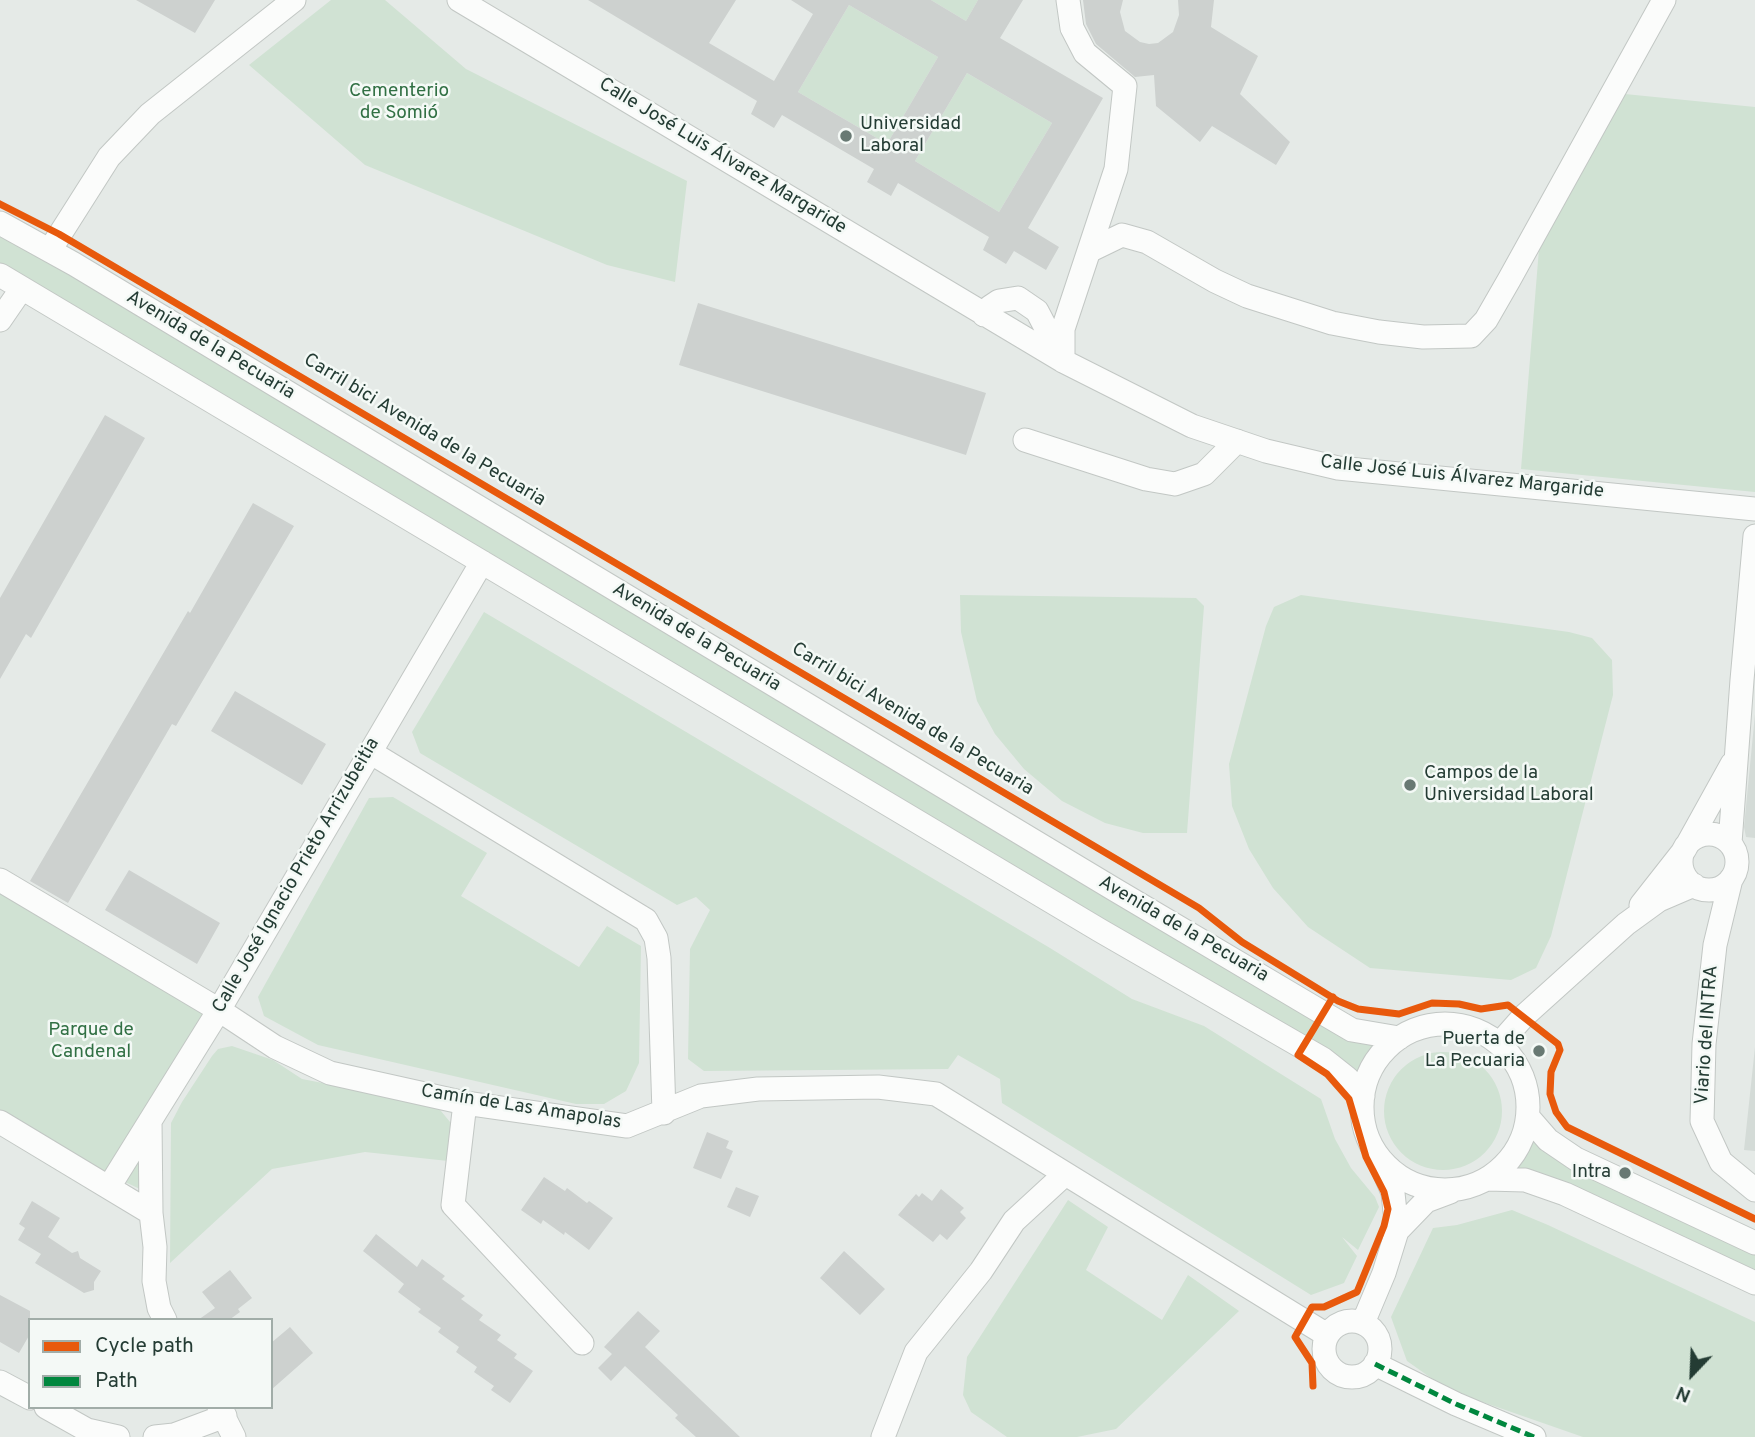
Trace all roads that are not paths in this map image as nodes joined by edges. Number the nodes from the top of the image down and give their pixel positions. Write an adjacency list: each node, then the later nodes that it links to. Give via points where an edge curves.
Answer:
1 (294, 0): 6 (street, via 149,114 109,157)
2 (459, 0): 12 (street, Calle José Luis Álvarez Margaride)
3 (1068, 0): 7 (street, via 1072,28 1085,53 1125,86 1116,169)
4 (1664, 0): 7 (street, via 1509,280 1471,336 1423,337 1332,323 1247,296 1147,242 1122,235)
5 (0, 223): 6 (street, Avenida de la Pecuaria)
6 (50, 250): 32 (street, Avenida de la Pecuaria, via 1352,1030)
7 (1090, 251): 10 (street)
8 (0, 275): 9 (street)
9 (22, 288): 13 (street); 19 (street)
10 (1075, 293): 11 (street); 14 (street, via 1063,329)
11 (1026, 303): 12 (street, via 1018,298 999,301); 14 (street, via 1037,311)
12 (984, 315): 14 (street, Calle José Luis Álvarez Margaride)
13 (0, 320)
14 (1063, 361): 16 (street, Calle José Luis Álvarez Margaride, via 1192,426)
15 (1025, 440): 16 (street, via 1175,485 1204,474)
16 (1237, 441): 17 (street, Calle José Luis Álvarez Margaride, via 1338,468)
17 (1755, 509)
18 (1755, 536): 21 (street)
19 (482, 562): 20 (street, Calle José Ignacio Prieto Arrizubeitia); 34 (street, via 1323,1059)
20 (370, 752): 31 (street, Calle José Ignacio Prieto Arrizubeitia); 36 (street, via 646,920 656,938 659,958)
21 (1736, 755): 22 (street); 23 (street)
22 (1731, 844): 23 (street, via 1707,834); 24 (street); 26 (street, via 1737,861)
23 (1686, 848): 28 (street, via 1682,865 1688,880); 29 (street)
24 (1755, 850)
25 (1755, 868): 26 (street)
26 (1732, 878): 28 (street, via 1718,888); 30 (street)
27 (0, 880): 31 (street, Camín de Las Amapolas)
28 (1698, 887): 29 (street, via 1659,900); 30 (street, via 1711,918)
29 (1626, 924): 33 (street)
30 (1715, 944): 45 (street, Viario del INTRA, via 1704,1044 1702,1121 1721,1162)
31 (219, 1010): 35 (street, Camín de Las Amapolas, via 275,1047 330,1073); 38 (street, Calle José Ignacio Prieto Arrizubeitia)
32 (1399, 1038): 33 (street, via 1432,1026 1461,1026); 34 (street, via 1382,1051)
33 (1501, 1042): 37 (street, via 1526,1087)
34 (1363, 1096): 40 (street, via 1368,1134)
35 (465, 1103): 36 (street, Camín de Las Amapolas, via 627,1126); 53 (street, via 453,1205)
36 (664, 1113): 41 (street, Camín de Las Amapolas, via 701,1096 758,1089 878,1087 936,1094)
37 (1528, 1116): 42 (street, via 1510,1160); 48 (street, via 1548,1140 1576,1160)
38 (150, 1120): 43 (street, Calle José Ignacio Prieto Arrizubeitia); 46 (street)
39 (0, 1122): 43 (street)
40 (1377, 1152): 44 (street, via 1398,1177 1432,1189); 47 (street, via 1393,1192)
41 (1064, 1175): 52 (street, Camín de Las Amapolas); 62 (street, via 1014,1221 916,1352)
42 (1487, 1179): 44 (street); 49 (street, via 1525,1180 1565,1194)
43 (109, 1187): 46 (street)
44 (1454, 1190): 47 (street, via 1426,1201)
45 (1755, 1190)
46 (151, 1213): 50 (street, via 154,1281)
47 (1397, 1231): 51 (street)
48 (1755, 1243)
49 (1755, 1283)
50 (164, 1318)
51 (1363, 1323): 52 (street, via 1346,1321); 54 (street, via 1380,1345)
52 (1327, 1335): 54 (street, via 1324,1355 1338,1382 1369,1371)
53 (582, 1343)
54 (1375, 1364): 63 (street)
55 (0, 1382): 56 (street)
56 (28, 1397)
57 (50, 1409): 59 (street, via 88,1430)
58 (222, 1411): 60 (street, via 174,1436); 61 (street)
59 (118, 1437)
60 (155, 1437)
61 (234, 1437)
62 (883, 1437)
63 (1534, 1437)

